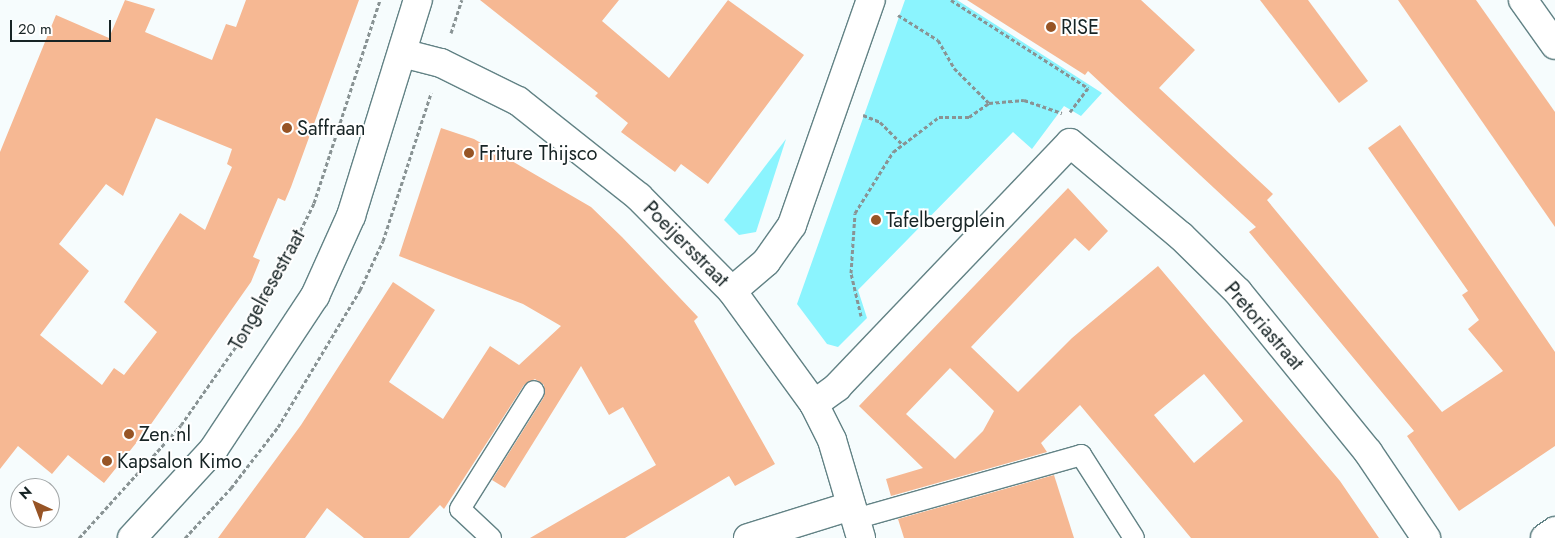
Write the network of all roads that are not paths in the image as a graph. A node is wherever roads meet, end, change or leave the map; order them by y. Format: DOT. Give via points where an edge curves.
graph roads {
  1 [pos="418,0"];
  2 [pos="1523,0"];
  3 [pos="870,2"];
  4 [pos="1555,45"];
  5 [pos="402,53"];
  6 [pos="732,291"];
  7 [pos="534,391"];
  8 [pos="814,404"];
  9 [pos="855,521"];
  10 [pos="1555,531"];
  11 [pos="132,538"];
  12 [pos="490,538"];
  13 [pos="748,538"];
  14 [pos="1134,538"];
  15 [pos="1426,538"];
  16 [pos="1545,538"];
  1 -- 5 [label="street, Tongelresestraat"];
  2 -- 4 [label="street"];
  3 -- 6 [label="street" via="792,225 766,262"];
  5 -- 6 [label="street, Poeijersstraat" via="441,63 518,101 639,197"];
  5 -- 11 [label="street, Tongelresestraat" via="351,216 315,296 213,450"];
  6 -- 8 [label="street, Poeijersstraat"];
  7 -- 12 [label="lane" via="460,508"];
  8 -- 9 [label="street, Poeijersstraat" via="832,440"];
  8 -- 15 [label="street, Pretoriastraat" via="837,387 1070,143 1181,236 1238,292 1368,452"];
  9 -- 13 [label="street"];
  9 -- 14 [label="lane" via="1081,454"];
  10 -- 16 [label="street"];
}
